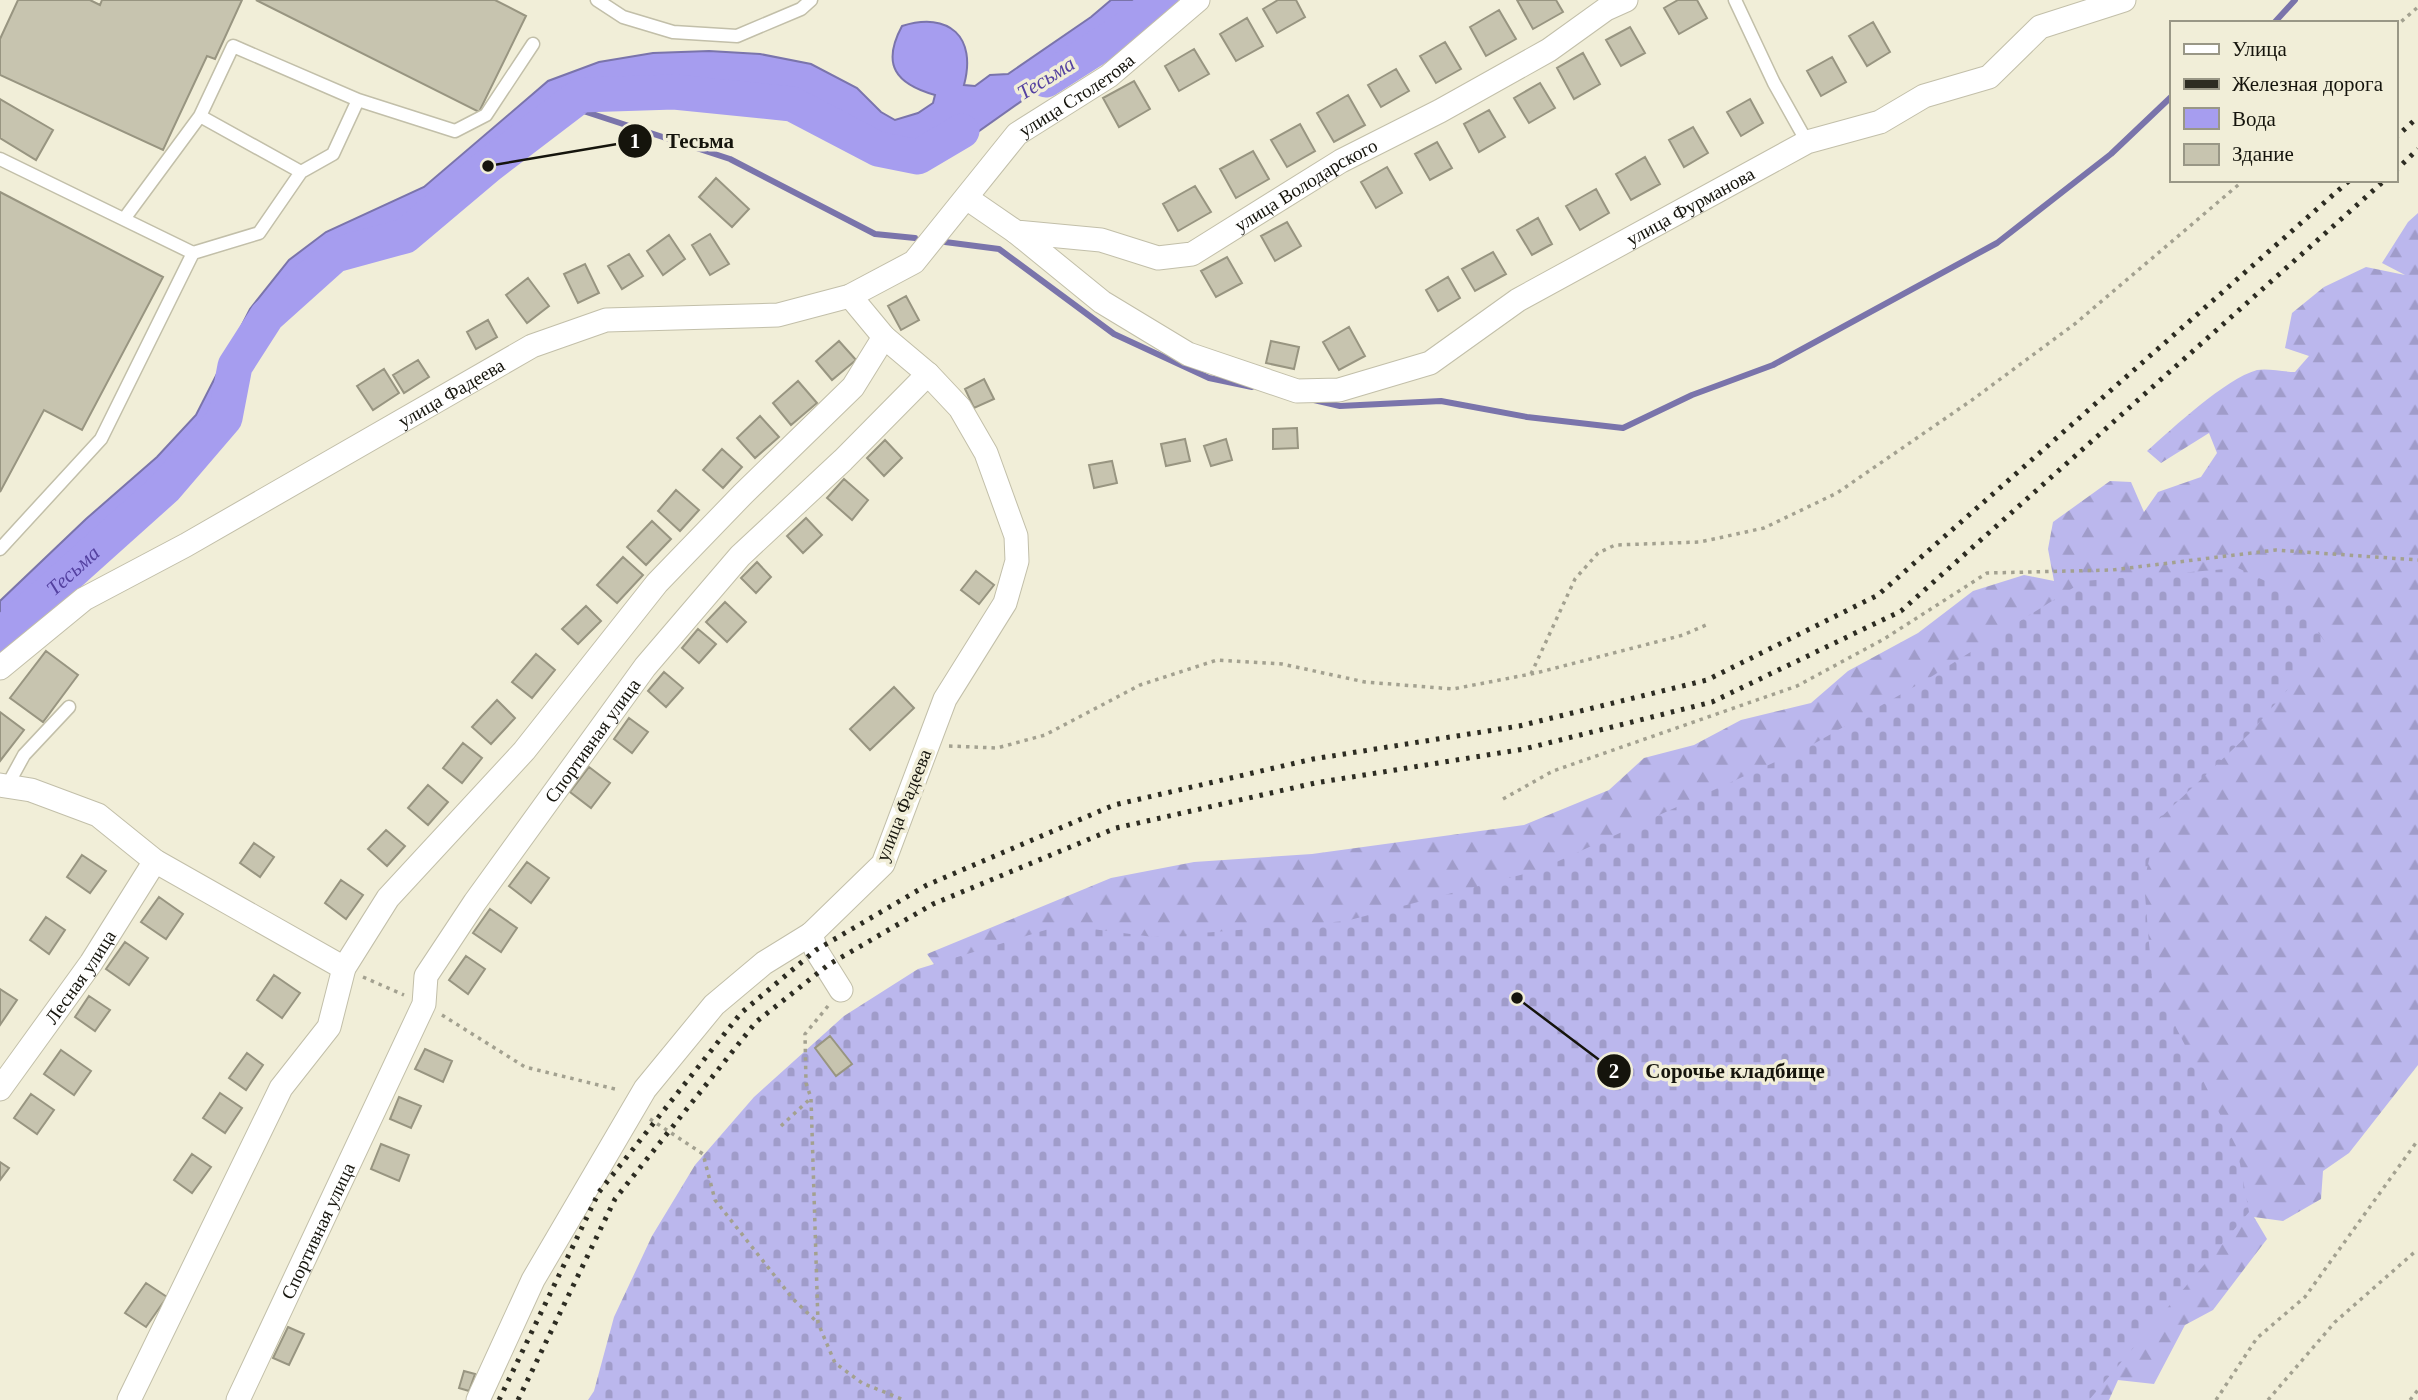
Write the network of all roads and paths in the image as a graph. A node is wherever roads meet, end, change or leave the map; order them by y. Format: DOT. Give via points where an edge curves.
graph roads {
  1 [pos="597,0"];
  2 [pos="811,0"];
  3 [pos="1198,0"];
  4 [pos="1626,0"];
  5 [pos="1735,0"];
  6 [pos="2124,0"];
  7 [pos="2418,7"];
  8 [pos="2397,25"];
  9 [pos="533,44"];
  10 [pos="358,100"];
  11 [pos="200,116"];
  12 [pos="1807,142"];
  13 [pos="0,159"];
  14 [pos="301,172"];
  15 [pos="2242,182"];
  16 [pos="968,199"];
  17 [pos="124,219"];
  18 [pos="1016,232"];
  19 [pos="194,253"];
  20 [pos="850,296"];
  21 [pos="884,337"];
  22 [pos="928,373"];
  23 [pos="0,549"];
  24 [pos="2418,561"];
  25 [pos="1706,625"];
  26 [pos="0,668"];
  27 [pos="1531,674"];
  28 [pos="69,707"];
  29 [pos="926,746"];
  30 [pos="4,785"];
  31 [pos="1503,799"];
  32 [pos="155,861"];
  33 [pos="811,934"];
  34 [pos="344,968"];
  35 [pos="841,990"];
  36 [pos="525,1067"];
  37 [pos="0,1090"];
  38 [pos="811,1098"];
  39 [pos="636,1104"];
  40 [pos="781,1126"];
  41 [pos="2418,1140"];
  42 [pos="2417,1250"];
  43 [pos="817,1323"];
  44 [pos="2418,1390"];
  45 [pos="129,1400"];
  46 [pos="238,1400"];
  47 [pos="478,1400"];
  48 [pos="904,1400"];
  49 [pos="2216,1400"];
  50 [pos="2267,1400"];
  51 [pos="2410,1400"];
  1 -- 2 [label="lane" via="623,17 673,32 737,36 801,9"];
  3 -- 16 [label="street, улица Столетова" via="1109,76 1017,134"];
  4 -- 18 [label="street, улица Володарского" via="1549,50 1340,161 1192,254 1158,258 1101,240"];
  5 -- 12 [label="lane"];
  6 -- 12 [label="street, улица Фурманова" via="2040,27 1989,77 1924,96 1880,122"];
  7 -- 8 [label="path"];
  9 -- 10 [label="lane" via="486,115 455,131"];
  10 -- 11 [label="lane" via="233,46"];
  10 -- 14 [label="lane" via="333,154"];
  11 -- 14 [label="lane"];
  11 -- 17 [label="lane"];
  12 -- 18 [label="street, улица Фурманова" via="1518,300 1430,363 1339,390 1297,391 1188,354 1102,302"];
  13 -- 17 [label="lane"];
  14 -- 19 [label="lane" via="259,233"];
  15 -- 27 [label="path" via="2076,323 1837,493 1764,528 1700,542 1615,545 1598,552 1575,579"];
  16 -- 18 [label="street, улица Володарского"];
  16 -- 20 [label="street, улица Столетова" via="914,262"];
  17 -- 19 [label="lane"];
  19 -- 23 [label="lane" via="101,439"];
  20 -- 21 [label="street"];
  20 -- 26 [label="street, улица Фадеева" via="778,315 606,320 532,346 84,599"];
  21 -- 22 [label="street"];
  21 -- 34 [label="street" via="852,387 657,583 524,751 388,898"];
  22 -- 29 [label="street, улица Фадеева" via="960,408 986,453 1016,536 1017,561 1005,604 945,699"];
  22 -- 46 [label="street, Спортивная улица" via="740,556 645,667 475,902 426,976 424,1004"];
  24 -- 31 [label="path" via="2276,550 2112,570 1987,573 1884,639 1797,687 1553,771"];
  25 -- 27 [label="path"];
  27 -- 29 [label="path" via="1453,689 1364,682 1282,664 1217,660 1139,685 1045,736 997,748"];
  28 -- 30 [label="lane" via="24,755"];
  29 -- 33 [label="street, улица Фадеева" via="883,864"];
  30 -- 32 [label="street" via="32,790 98,815"];
  32 -- 34 [label="street"];
  32 -- 37 [label="street, Лесная улица" via="91,962"];
  33 -- 35 [label="street"];
  33 -- 39 [label="street, улица Фадеева" via="764,962 714,1004"];
  34 -- 45 [label="street" via="329,1027 281,1088"];
  35 -- 38 [label="path" via="805,1034 806,1083"];
  36 -- 39 [label="path" via="625,1092"];
  38 -- 40 [label="path"];
  38 -- 43 [label="path"];
  39 -- 43 [label="path" via="654,1124 703,1154 715,1200"];
  39 -- 47 [label="street, улица Фадеева" via="533,1280"];
  41 -- 49 [label="path" via="2305,1297 2257,1338"];
  42 -- 50 [label="path" via="2335,1322"];
  43 -- 48 [label="path" via="835,1363 862,1383"];
  44 -- 51 [label="path"];
}
